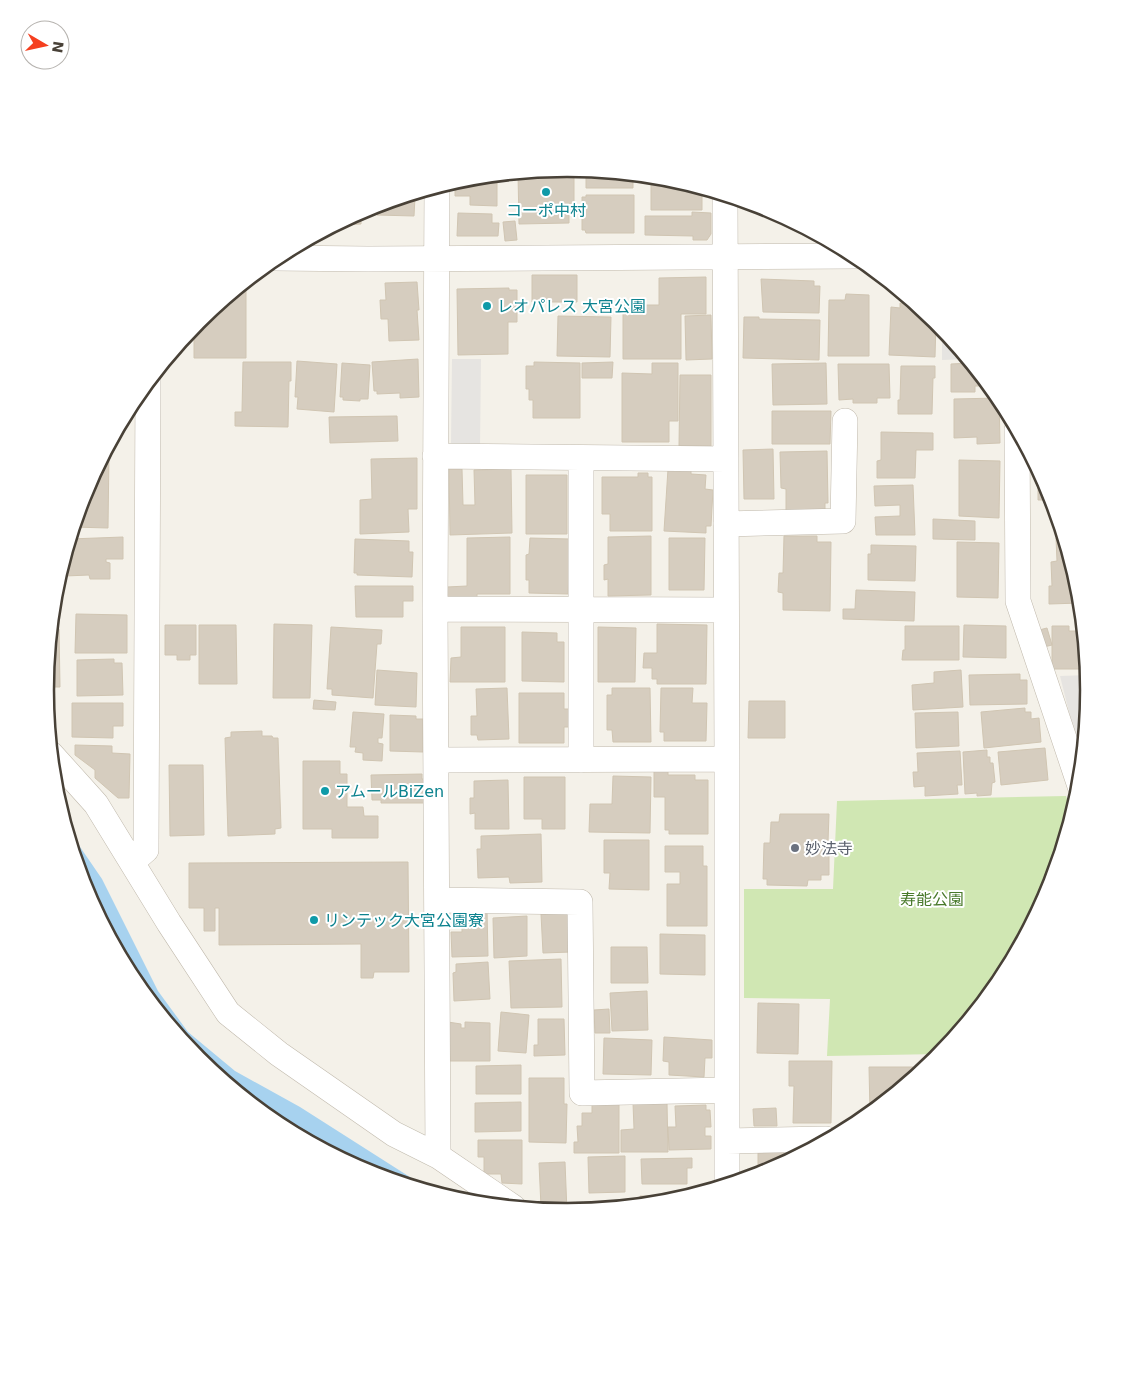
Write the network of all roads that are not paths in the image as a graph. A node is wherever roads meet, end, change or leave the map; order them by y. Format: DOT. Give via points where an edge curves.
graph roads {
  1 [pos="437,193"];
  2 [pos="725,202"];
  3 [pos="725,256"];
  4 [pos="840,256"];
  5 [pos="290,258"];
  6 [pos="438,258"];
  7 [pos="148,394"];
  8 [pos="845,421"];
  9 [pos="1017,444"];
  10 [pos="435,456"];
  11 [pos="581,458"];
  12 [pos="726,459"];
  13 [pos="726,524"];
  14 [pos="435,609"];
  15 [pos="581,609"];
  16 [pos="726,610"];
  17 [pos="728,759"];
  18 [pos="436,760"];
  19 [pos="581,760"];
  20 [pos="59,763"];
  21 [pos="1074,768"];
  22 [pos="132,862"];
  23 [pos="436,900"];
  24 [pos="727,1090"];
  25 [pos="814,1139"];
  26 [pos="727,1141"];
  27 [pos="438,1156"];
  28 [pos="727,1178"];
  29 [pos="500,1199"];
  1 -- 6 [label="street"];
  2 -- 3 [label="street"];
  3 -- 4 [label="street"];
  3 -- 6 [label="street"];
  3 -- 12 [label="street"];
  5 -- 6 [label="street"];
  6 -- 10 [label="street"];
  7 -- 22 [label="street" via="146,850"];
  8 -- 13 [label="street" via="843,521"];
  9 -- 21 [label="street" via="1018,601"];
  10 -- 11 [label="street"];
  10 -- 14 [label="street"];
  11 -- 12 [label="street"];
  11 -- 15 [label="street"];
  12 -- 13 [label="street"];
  13 -- 16 [label="street"];
  14 -- 15 [label="street"];
  14 -- 18 [label="street"];
  15 -- 16 [label="street"];
  15 -- 19 [label="street"];
  16 -- 17 [label="street"];
  17 -- 19 [label="street"];
  17 -- 24 [label="street"];
  18 -- 19 [label="street"];
  18 -- 23 [label="street"];
  20 -- 22 [label="street" via="96,804"];
  22 -- 27 [label="street" via="228,1013 279,1054 394,1134"];
  23 -- 24 [label="street" via="580,902 582,1093"];
  23 -- 27 [label="street"];
  24 -- 26 [label="street"];
  25 -- 26 [label="street"];
  26 -- 28 [label="street"];
  27 -- 29 [label="street"];
}
